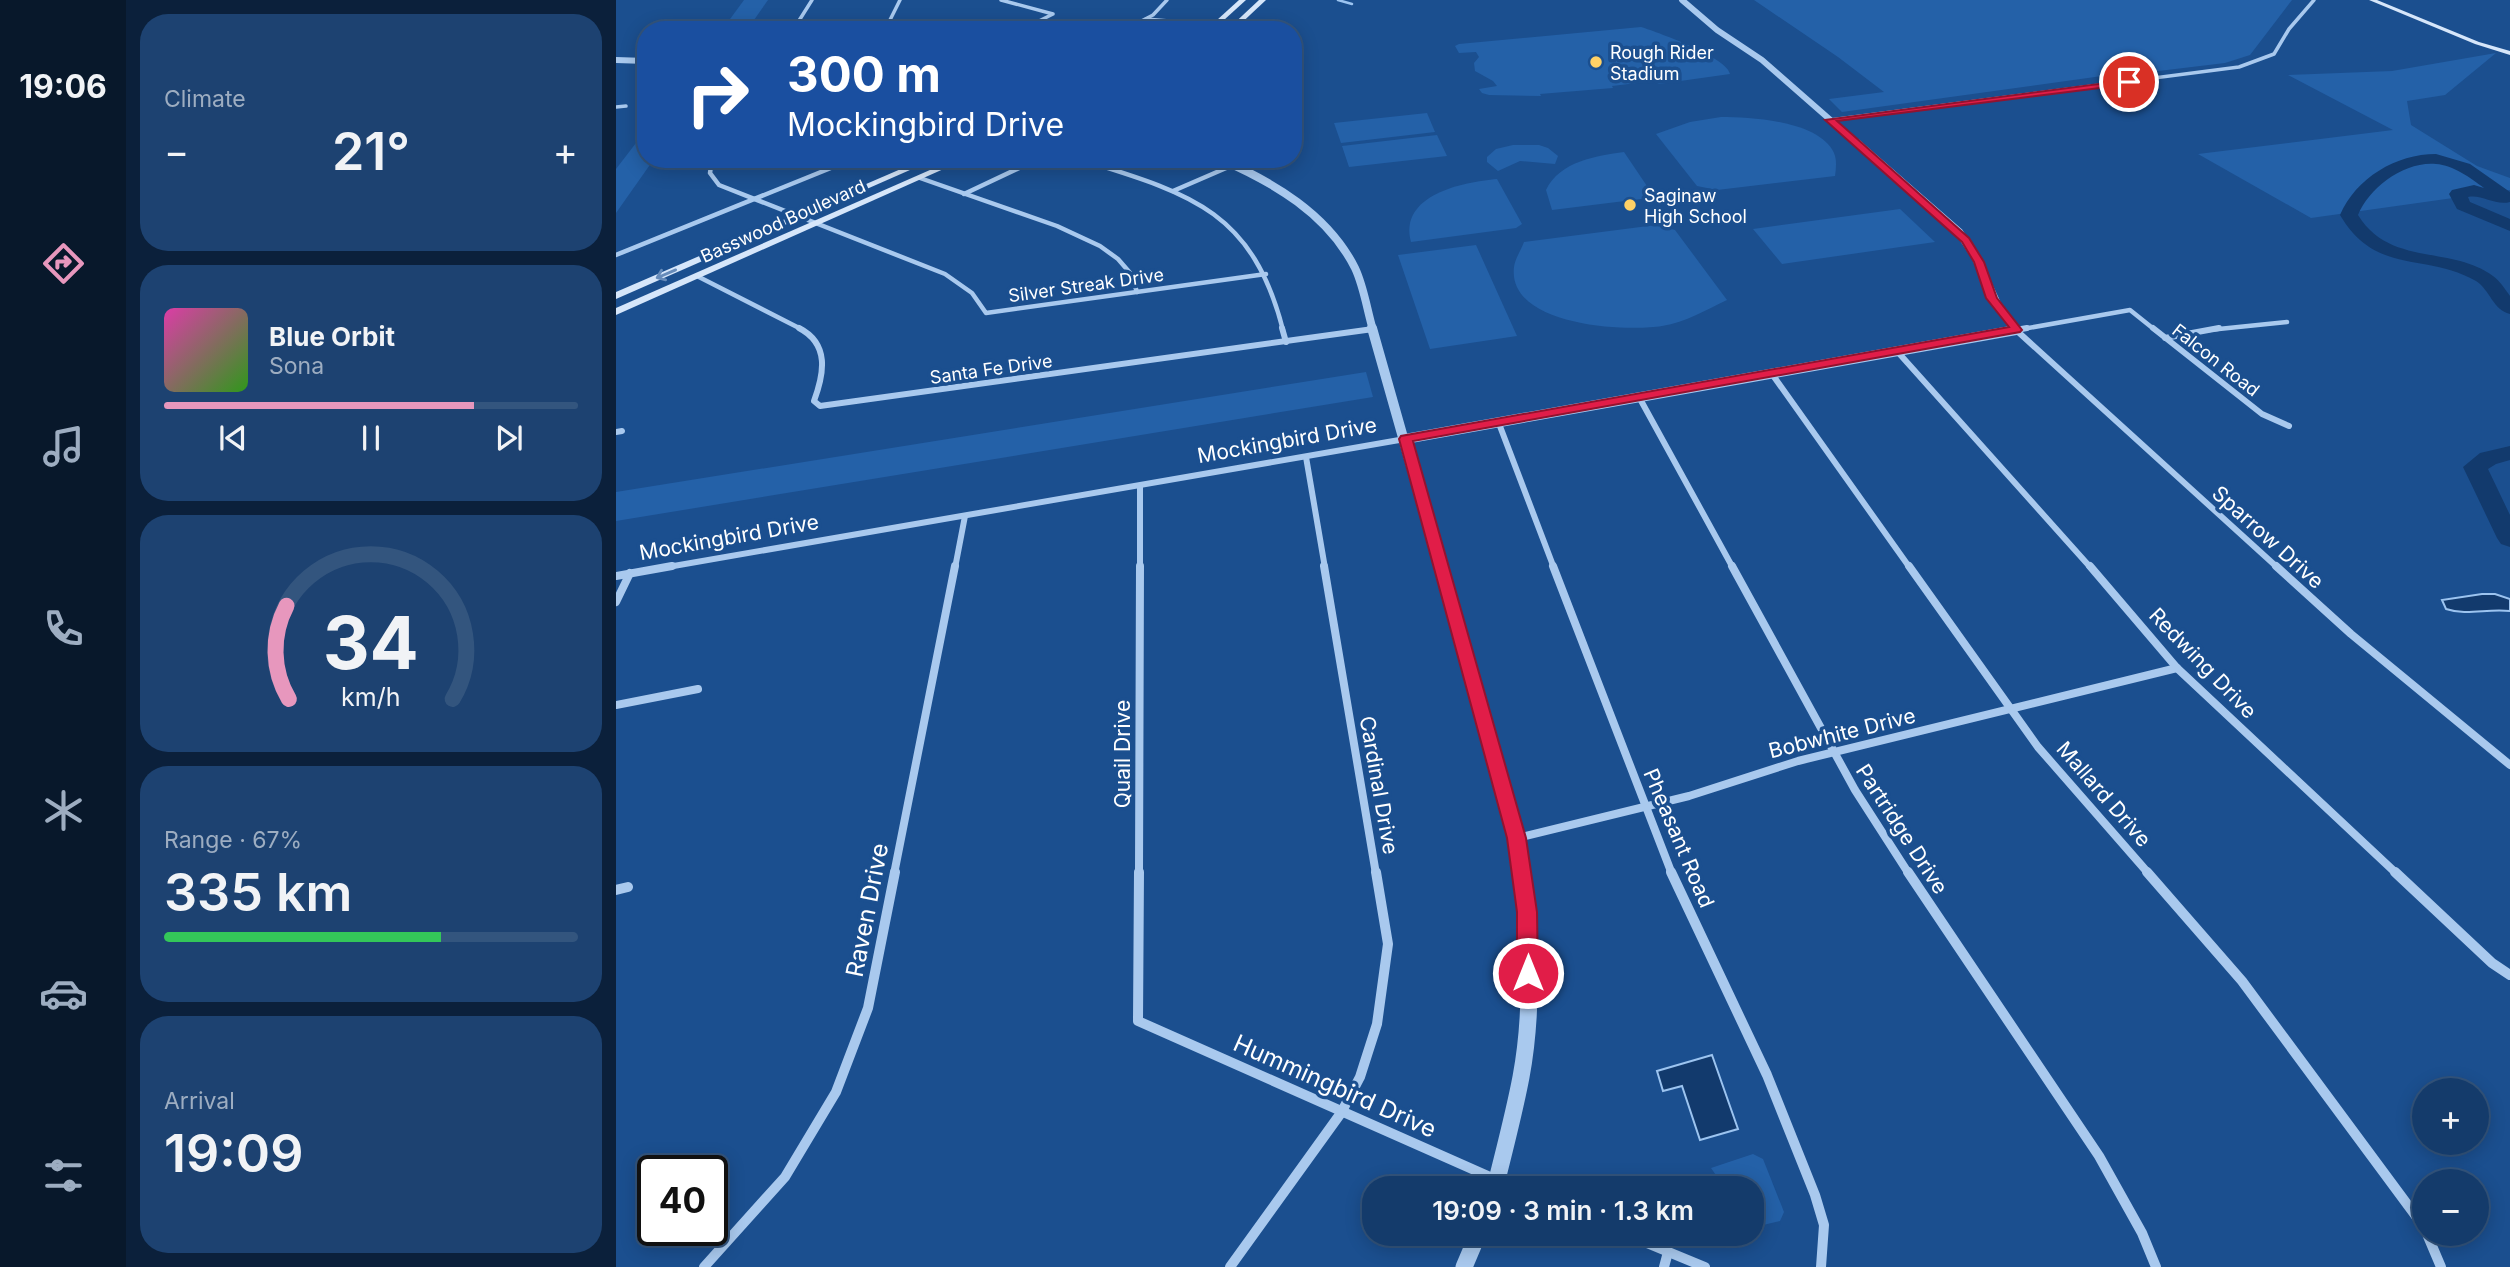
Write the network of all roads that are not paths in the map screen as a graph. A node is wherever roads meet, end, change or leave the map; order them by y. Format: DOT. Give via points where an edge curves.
graph roads {
  1 [pos="812,0"];
  2 [pos="900,0"];
  3 [pos="1001,0"];
  4 [pos="1167,0"];
  5 [pos="1243,0"];
  6 [pos="1262,0"];
  7 [pos="1682,0"];
  8 [pos="2314,0"];
  9 [pos="2372,0"];
  10 [pos="1146,19"];
  11 [pos="799,21"];
  12 [pos="890,21"];
  13 [pos="1039,21"];
  14 [pos="1142,21"];
  15 [pos="1169,21"];
  16 [pos="1219,21"];
  17 [pos="1240,21"];
  18 [pos="2510,53"];
  19 [pos="616,60"];
  20 [pos="637,61"];
  21 [pos="626,106"];
  22 [pos="616,107"];
  23 [pos="1830,120"];
  24 [pos="709,168"];
  25 [pos="831,168"];
  26 [pos="910,168"];
  27 [pos="942,168"];
  28 [pos="1019,168"];
  29 [pos="1105,168"];
  30 [pos="1227,168"];
  31 [pos="1239,168"];
  32 [pos="920,178"];
  33 [pos="1173,191"];
  34 [pos="963,194"];
  35 [pos="755,200"];
  36 [pos="798,217"];
  37 [pos="817,224"];
  38 [pos="616,255"];
  39 [pos="1266,274"];
  40 [pos="697,276"];
  41 [pos="1137,292"];
  42 [pos="616,296"];
  43 [pos="2130,310"];
  44 [pos="616,312"];
  45 [pos="2287,322"];
  46 [pos="1373,329"];
  47 [pos="2016,330"];
  48 [pos="2165,338"];
  49 [pos="1286,342"];
  50 [pos="1896,350"];
  51 [pos="1772,374"];
  52 [pos="1639,397"];
  53 [pos="1498,421"];
  54 [pos="2289,426"];
  55 [pos="1405,439"];
  56 [pos="1306,457"];
  57 [pos="1140,486"];
  58 [pos="965,516"];
  59 [pos="630,573"];
  60 [pos="616,576"];
  61 [pos="616,601"];
  62 [pos="2178,668"];
  63 [pos="698,689"];
  64 [pos="616,705"];
  65 [pos="2011,709"];
  66 [pos="1833,752"];
  67 [pos="2508,763"];
  68 [pos="1645,807"];
  69 [pos="1517,838"];
  70 [pos="628,887"];
  71 [pos="616,890"];
  72 [pos="2510,975"];
  73 [pos="1138,1021"];
  74 [pos="1341,1113"];
  75 [pos="1479,1176"];
  76 [pos="1498,1176"];
  77 [pos="2412,1211"];
  78 [pos="1473,1246"];
  79 [pos="1654,1246"];
  80 [pos="2432,1246"];
  81 [pos="1668,1252"];
  82 [pos="704,1267"];
  83 [pos="1230,1267"];
  84 [pos="1464,1267"];
  85 [pos="1664,1267"];
  86 [pos="1705,1267"];
  87 [pos="1821,1267"];
  88 [pos="2156,1267"];
  89 [pos="2441,1267"];
  1 -- 11 [label="street"];
  2 -- 12 [label="street"];
  3 -- 13 [label="street" via="1053,14"];
  4 -- 10 [label="street"];
  5 -- 16 [label="main road"];
  6 -- 17 [label="main road"];
  7 -- 23 [label="street" via="1762,60"];
  8 -- 23 [label="street" via="2274,54 2239,67"];
  9 -- 18 [label="main road"];
  10 -- 14 [label="street"];
  10 -- 15 [label="street"];
  19 -- 20 [label="street"];
  21 -- 22 [label="street"];
  23 -- 47 [label="street" via="1966,240 1992,298"];
  24 -- 35 [label="street, Silver Streak Drive" via="714,182"];
  25 -- 35 [label="street"];
  26 -- 36 [label="main road, Basswood Boulevard"];
  27 -- 32 [label="main road, Basswood Boulevard"];
  28 -- 34 [label="street"];
  29 -- 33 [label="street"];
  30 -- 33 [label="street"];
  31 -- 46 [label="street" via="1290,196 1333,235 1356,271"];
  32 -- 34 [label="street"];
  32 -- 37 [label="main road, Basswood Boulevard"];
  33 -- 39 [label="street" via="1225,222 1250,248"];
  34 -- 41 [label="street" via="1093,242 1121,263"];
  35 -- 36 [label="street, Silver Streak Drive"];
  35 -- 38 [label="street"];
  36 -- 37 [label="street, Silver Streak Drive"];
  36 -- 42 [label="main road, Basswood Boulevard, one-way"];
  37 -- 40 [label="main road, Basswood Boulevard"];
  37 -- 41 [label="street, Silver Streak Drive" via="945,274 972,293 986,313"];
  39 -- 41 [label="street, Silver Streak Drive"];
  39 -- 49 [label="street"];
  40 -- 44 [label="main road, Basswood Boulevard"];
  40 -- 49 [label="street, Santa Fe Drive" via="808,333 820,346 826,372 814,401 820,406"];
  43 -- 47 [label="street, Mockingbird Drive"];
  43 -- 48 [label="street, Falcon Road"];
  45 -- 48 [label="street"];
  46 -- 49 [label="street, Santa Fe Drive"];
  46 -- 55 [label="street"];
  47 -- 50 [label="street, Mockingbird Drive"];
  47 -- 67 [label="street, Sparrow Drive" via="2351,634"];
  48 -- 54 [label="street, Falcon Road" via="2262,414"];
  50 -- 51 [label="street, Mockingbird Drive"];
  50 -- 62 [label="street, Redwing Drive"];
  51 -- 52 [label="street, Mockingbird Drive"];
  51 -- 65 [label="street, Mallard Drive"];
  52 -- 53 [label="street, Mockingbird Drive"];
  52 -- 66 [label="street, Partridge Drive"];
  53 -- 55 [label="street, Mockingbird Drive"];
  53 -- 68 [label="street, Pheasant Road"];
  55 -- 56 [label="street, Mockingbird Drive"];
  55 -- 69 [label="street"];
  56 -- 57 [label="street, Mockingbird Drive"];
  56 -- 74 [label="street, Cardinal Drive" via="1388,944 1377,1024 1360,1077"];
  57 -- 58 [label="street, Mockingbird Drive"];
  57 -- 73 [label="street, Quail Drive"];
  58 -- 59 [label="street, Mockingbird Drive"];
  58 -- 82 [label="street, Raven Drive" via="868,1008 835,1092 785,1177"];
  59 -- 60 [label="street, Mockingbird Drive"];
  59 -- 61 [label="street"];
  62 -- 65 [label="street, Bobwhite Drive"];
  62 -- 72 [label="street, Redwing Drive"];
  63 -- 64 [label="street"];
  65 -- 66 [label="street, Bobwhite Drive"];
  65 -- 77 [label="street, Mallard Drive" via="2069,785 2242,981"];
  66 -- 68 [label="street, Bobwhite Drive"];
  66 -- 88 [label="street, Partridge Drive" via="1910,876 2099,1156 2143,1233"];
  68 -- 69 [label="street, Bobwhite Drive"];
  68 -- 87 [label="street, Pheasant Road" via="1665,860 1767,1075 1815,1195 1824,1225"];
  69 -- 76 [label="street" via="1527,912 1527,1026 1521,1076"];
  70 -- 71 [label="street"];
  73 -- 74 [label="street, Hummingbird Drive"];
  74 -- 75 [label="street, Hummingbird Drive"];
  74 -- 83 [label="street, Cardinal Drive"];
  78 -- 84 [label="street"];
  79 -- 81 [label="street"];
  80 -- 89 [label="street"];
  81 -- 85 [label="street"];
  81 -- 86 [label="street"];
}
